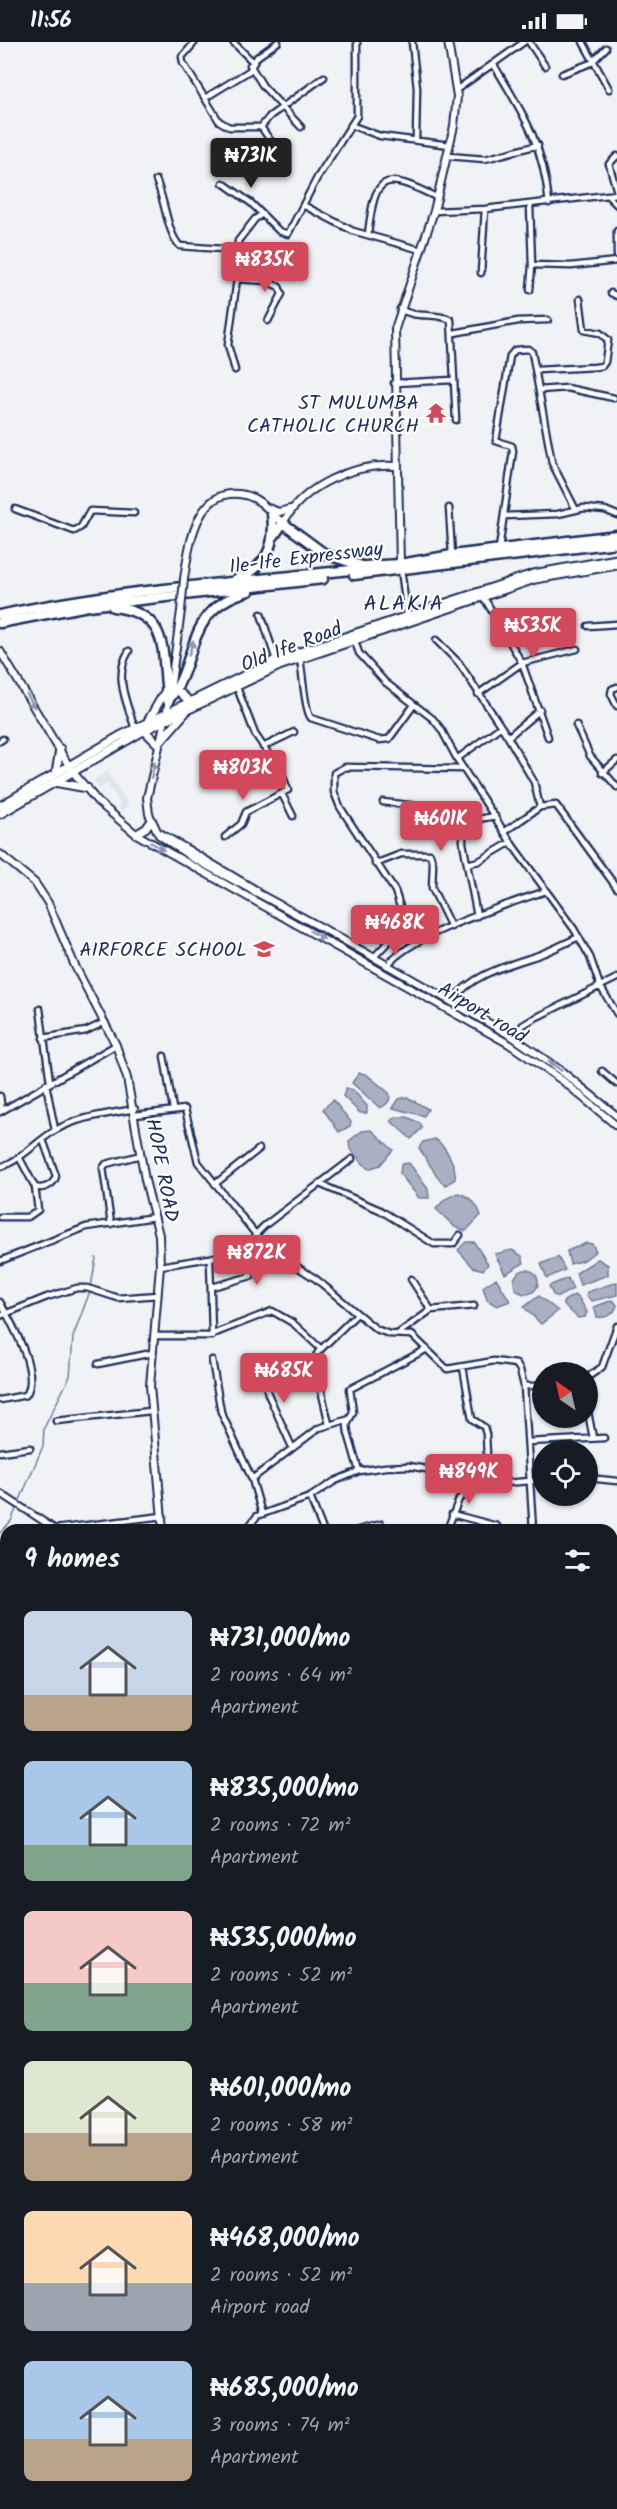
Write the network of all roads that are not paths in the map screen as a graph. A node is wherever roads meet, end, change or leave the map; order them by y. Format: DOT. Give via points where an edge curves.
graph roads {
  1 [pos="195,42"];
  2 [pos="233,42"];
  3 [pos="278,42"];
  4 [pos="357,42"];
  5 [pos="412,42"];
  6 [pos="448,42"];
  7 [pos="524,42"];
  8 [pos="529,42"];
  9 [pos="583,42"];
  10 [pos="606,48"];
  11 [pos="592,60"];
  12 [pos="252,64"];
  13 [pos="494,65"];
  14 [pos="546,66"];
  15 [pos="562,74"];
  16 [pos="324,77"];
  17 [pos="609,88"];
  18 [pos="456,90"];
  19 [pos="205,98"];
  20 [pos="281,108"];
  21 [pos="353,126"];
  22 [pos="261,127"];
  23 [pos="301,127"];
  24 [pos="416,139"];
  25 [pos="450,145"];
  26 [pos="538,145"];
  27 [pos="448,156"];
  28 [pos="617,156"];
  29 [pos="282,157"];
  30 [pos="156,180"];
  31 [pos="223,183"];
  32 [pos="617,193"];
  33 [pos="608,196"];
  34 [pos="438,198"];
  35 [pos="549,203"];
  36 [pos="303,205"];
  37 [pos="530,205"];
  38 [pos="617,205"];
  39 [pos="485,209"];
  40 [pos="434,211"];
  41 [pos="261,215"];
  42 [pos="617,231"];
  43 [pos="368,235"];
  44 [pos="237,250"];
  45 [pos="421,250"];
  46 [pos="617,255"];
  47 [pos="610,260"];
  48 [pos="617,261"];
  49 [pos="532,265"];
  50 [pos="481,273"];
  51 [pos="237,279"];
  52 [pos="530,290"];
  53 [pos="611,293"];
  54 [pos="617,296"];
  55 [pos="580,299"];
  56 [pos="400,309"];
  57 [pos="548,320"];
  58 [pos="268,321"];
  59 [pos="454,333"];
  60 [pos="235,370"];
  61 [pos="537,370"];
  62 [pos="453,380"];
  63 [pos="394,383"];
  64 [pos="539,390"];
  65 [pos="614,398"];
  66 [pos="456,420"];
  67 [pos="396,453"];
  68 [pos="382,465"];
  69 [pos="396,466"];
  70 [pos="449,508"];
  71 [pos="575,508"];
  72 [pos="15,509"];
  73 [pos="291,509"];
  74 [pos="269,510"];
  75 [pos="134,513"];
  76 [pos="617,514"];
  77 [pos="504,516"];
  78 [pos="283,523"];
  79 [pos="617,535"];
  80 [pos="274,536"];
  81 [pos="617,543"];
  82 [pos="499,550"];
  83 [pos="452,555"];
  84 [pos="617,559"];
  85 [pos="617,565"];
  86 [pos="365,566"];
  87 [pos="400,567"];
  88 [pos="281,584"];
  89 [pos="213,585"];
  90 [pos="483,596"];
  91 [pos="88,606"];
  92 [pos="424,613"];
  93 [pos="0,615"];
  94 [pos="261,615"];
  95 [pos="407,615"];
  96 [pos="0,623"];
  97 [pos="617,624"];
  98 [pos="588,626"];
  99 [pos="354,639"];
  100 [pos="436,640"];
  101 [pos="577,649"];
  102 [pos="0,651"];
  103 [pos="129,651"];
  104 [pos="300,658"];
  105 [pos="276,660"];
  106 [pos="522,663"];
  107 [pos="236,685"];
  108 [pos="617,687"];
  109 [pos="166,690"];
  110 [pos="177,690"];
  111 [pos="478,694"];
  112 [pos="168,701"];
  113 [pos="190,704"];
  114 [pos="414,705"];
  115 [pos="617,706"];
  116 [pos="540,710"];
  117 [pos="166,716"];
  118 [pos="576,725"];
  119 [pos="142,727"];
  120 [pos="500,727"];
  121 [pos="294,732"];
  122 [pos="548,736"];
  123 [pos="508,737"];
  124 [pos="159,744"];
  125 [pos="263,747"];
  126 [pos="60,750"];
  127 [pos="457,759"];
  128 [pos="617,760"];
  129 [pos="71,768"];
  130 [pos="464,770"];
  131 [pos="56,773"];
  132 [pos="602,773"];
  133 [pos="54,783"];
  134 [pos="617,787"];
  135 [pos="87,788"];
  136 [pos="282,794"];
  137 [pos="383,802"];
  138 [pos="0,806"];
  139 [pos="540,807"];
  140 [pos="0,814"];
  141 [pos="293,816"];
  142 [pos="495,816"];
  143 [pos="471,820"];
  144 [pos="151,821"];
  145 [pos="157,831"];
  146 [pos="504,832"];
  147 [pos="136,834"];
  148 [pos="225,837"];
  149 [pos="511,842"];
  150 [pos="2,859"];
  151 [pos="375,864"];
  152 [pos="467,864"];
  153 [pos="617,874"];
  154 [pos="609,877"];
  155 [pos="617,888"];
  156 [pos="546,891"];
  157 [pos="254,896"];
  158 [pos="477,916"];
  159 [pos="451,927"];
  160 [pos="324,929"];
  161 [pos="579,937"];
  162 [pos="373,958"];
  163 [pos="387,966"];
  164 [pos="617,978"];
  165 [pos="600,986"];
  166 [pos="450,1002"];
  167 [pos="39,1009"];
  168 [pos="617,1014"];
  169 [pos="105,1022"];
  170 [pos="513,1037"];
  171 [pos="43,1038"];
  172 [pos="116,1045"];
  173 [pos="164,1056"];
  174 [pos="602,1071"];
  175 [pos="48,1083"];
  176 [pos="617,1084"];
  177 [pos="0,1095"];
  178 [pos="173,1109"];
  179 [pos="1,1111"];
  180 [pos="135,1112"];
  181 [pos="617,1116"];
  182 [pos="617,1126"];
  183 [pos="56,1130"];
  184 [pos="43,1140"];
  185 [pos="259,1149"];
  186 [pos="141,1155"];
  187 [pos="19,1157"];
  188 [pos="352,1159"];
  189 [pos="0,1167"];
  190 [pos="215,1184"];
  191 [pos="322,1185"];
  192 [pos="35,1187"];
  193 [pos="0,1217"];
  194 [pos="156,1217"];
  195 [pos="111,1224"];
  196 [pos="255,1235"];
  197 [pos="460,1235"];
  198 [pos="265,1246"];
  199 [pos="251,1248"];
  200 [pos="239,1251"];
  201 [pos="210,1258"];
  202 [pos="0,1261"];
  203 [pos="160,1266"];
  204 [pos="411,1279"];
  205 [pos="212,1287"];
  206 [pos="158,1295"];
  207 [pos="0,1302"];
  208 [pos="474,1306"];
  209 [pos="431,1310"];
  210 [pos="6,1313"];
  211 [pos="357,1314"];
  212 [pos="0,1316"];
  213 [pos="617,1326"];
  214 [pos="399,1333"];
  215 [pos="213,1334"];
  216 [pos="155,1336"];
  217 [pos="321,1348"];
  218 [pos="427,1349"];
  219 [pos="152,1353"];
  220 [pos="213,1360"];
  221 [pos="98,1364"];
  222 [pos="261,1365"];
  223 [pos="463,1367"];
  224 [pos="598,1370"];
  225 [pos="524,1386"];
  226 [pos="532,1386"];
  227 [pos="0,1400"];
  228 [pos="152,1411"];
  229 [pos="350,1419"];
  230 [pos="56,1421"];
  231 [pos="329,1424"];
  232 [pos="591,1428"];
  233 [pos="593,1438"];
  234 [pos="604,1438"];
  235 [pos="528,1442"];
  236 [pos="30,1448"];
  237 [pos="292,1448"];
  238 [pos="0,1452"];
  239 [pos="359,1472"];
  240 [pos="472,1476"];
  241 [pos="252,1479"];
  242 [pos="488,1479"];
  243 [pos="598,1479"];
  244 [pos="531,1481"];
  245 [pos="617,1481"];
  246 [pos="0,1493"];
  247 [pos="310,1497"];
  248 [pos="262,1514"];
  249 [pos="452,1514"];
  250 [pos="163,1516"];
  251 [pos="46,1524"];
  252 [pos="101,1524"];
  253 [pos="163,1524"];
  254 [pos="249,1524"];
  255 [pos="321,1524"];
  256 [pos="449,1524"];
  257 [pos="487,1524"];
  258 [pos="533,1524"];
  1 -- 19 [label="street" via="182,57"];
  2 -- 12 [label="street"];
  3 -- 12 [label="street"];
  4 -- 21 [label="street" via="357,116"];
  5 -- 24 [label="street" via="417,88"];
  6 -- 18 [label="main road"];
  7 -- 13 [label="street"];
  8 -- 14 [label="street"];
  9 -- 11 [label="street"];
  10 -- 11 [label="street"];
  11 -- 15 [label="street"];
  11 -- 17 [label="street"];
  12 -- 19 [label="street" via="249,71"];
  12 -- 20 [label="street"];
  13 -- 18 [label="street"];
  13 -- 26 [label="street" via="531,126"];
  16 -- 20 [label="street"];
  18 -- 25 [label="main road"];
  19 -- 22 [label="street" via="219,121 229,127"];
  20 -- 22 [label="street"];
  20 -- 23 [label="street"];
  21 -- 24 [label="street" via="380,136"];
  21 -- 36 [label="street" via="327,161"];
  22 -- 29 [label="street"];
  24 -- 25 [label="street"];
  25 -- 27 [label="main road"];
  26 -- 27 [label="street" via="485,159"];
  26 -- 35 [label="street"];
  27 -- 34 [label="main road"];
  28 -- 32 [label="street" via="609,164"];
  30 -- 44 [label="street" via="165,201 172,238 180,246"];
  31 -- 41 [label="street" via="251,202"];
  32 -- 33 [label="street"];
  33 -- 35 [label="street"];
  33 -- 38 [label="street"];
  34 -- 40 [label="main road"];
  34 -- 43 [label="street" via="412,185 391,180 382,183 375,190"];
  35 -- 37 [label="street"];
  36 -- 41 [label="street" via="288,234"];
  36 -- 43 [label="street"];
  37 -- 39 [label="street"];
  37 -- 49 [label="street"];
  39 -- 40 [label="street"];
  39 -- 50 [label="street"];
  40 -- 45 [label="main road"];
  41 -- 44 [label="street" via="238,241"];
  42 -- 46 [label="street"];
  43 -- 45 [label="street"];
  44 -- 51 [label="street"];
  45 -- 56 [label="main road"];
  46 -- 47 [label="street"];
  47 -- 48 [label="street"];
  47 -- 49 [label="street" via="571,266"];
  49 -- 52 [label="street"];
  51 -- 58 [label="street" via="267,281 279,287 282,294"];
  51 -- 60 [label="street" via="228,345"];
  53 -- 54 [label="street"];
  55 -- 61 [label="street" via="584,330 600,333 608,340 605,362 595,367"];
  56 -- 59 [label="street" via="417,316 444,317 451,321"];
  56 -- 63 [label="main road" via="393,342"];
  57 -- 59 [label="street" via="518,321"];
  59 -- 62 [label="street"];
  61 -- 64 [label="street"];
  61 -- 77 [label="street" via="528,349 515,350 510,356 496,441 513,451"];
  62 -- 63 [label="street"];
  62 -- 66 [label="street"];
  63 -- 67 [label="main road"];
  64 -- 65 [label="street" via="567,388"];
  64 -- 71 [label="street" via="552,464"];
  67 -- 68 [label="main road"];
  67 -- 69 [label="main road"];
  68 -- 69 [label="main road"];
  68 -- 73 [label="main road" via="343,473"];
  69 -- 87 [label="main road"];
  70 -- 83 [label="street"];
  71 -- 76 [label="street"];
  71 -- 77 [label="street" via="558,514"];
  72 -- 75 [label="street" via="74,531 90,512"];
  73 -- 74 [label="main road"];
  73 -- 78 [label="main road"];
  74 -- 78 [label="main road"];
  74 -- 80 [label="highway"];
  74 -- 112 [label="main road, bridge" via="245,495 220,497 193,527"];
  77 -- 82 [label="street"];
  78 -- 80 [label="highway"];
  78 -- 86 [label="highway" via="325,554"];
  79 -- 82 [label="highway, Ile-Ife Expressway"];
  80 -- 89 [label="highway" via="270,552 252,572"];
  81 -- 87 [label="highway, Ile-Ife Expressway"];
  82 -- 83 [label="highway, Ile-Ife Expressway"];
  83 -- 87 [label="highway, Ile-Ife Expressway"];
  84 -- 92 [label="main road, Old Ife Road" via="533,573"];
  85 -- 90 [label="main road, Old Ife Road" via="535,579"];
  86 -- 87 [label="highway, Ile-Ife Expressway"];
  86 -- 89 [label="highway, Ile-Ife Expressway"];
  87 -- 88 [label="highway, Ile-Ife Expressway"];
  87 -- 95 [label="street"];
  88 -- 91 [label="highway, Ile-Ife Expressway"];
  110 -- 88 [label="highway, one-way" via="193,641 207,618 241,593"];
  89 -- 93 [label="highway, Ile-Ife Expressway" via="59,603"];
  90 -- 92 [label="main road, Old Ife Road"];
  90 -- 106 [label="street"];
  91 -- 96 [label="highway, Ile-Ife Expressway"];
  91 -- 109 [label="highway" via="130,609 152,622 163,644"];
  92 -- 95 [label="main road, Old Ife Road"];
  92 -- 99 [label="main road, Old Ife Road"];
  94 -- 105 [label="street"];
  95 -- 105 [label="main road, Old Ife Road"];
  97 -- 98 [label="street"];
  99 -- 104 [label="main road, Old Ife Road"];
  99 -- 114 [label="street" via="371,668"];
  100 -- 111 [label="street" via="459,663"];
  101 -- 106 [label="street"];
  102 -- 126 [label="main road, one-way"];
  103 -- 119 [label="street" via="123,660 121,684"];
  104 -- 107 [label="main road, Old Ife Road"];
  104 -- 114 [label="street" via="310,718 379,740 389,739"];
  105 -- 113 [label="main road, Old Ife Road"];
  106 -- 111 [label="street"];
  106 -- 116 [label="street"];
  107 -- 113 [label="main road, Old Ife Road"];
  107 -- 125 [label="street"];
  108 -- 115 [label="street" via="611,694"];
  109 -- 112 [label="highway"];
  109 -- 119 [label="main road"];
  110 -- 112 [label="highway"];
  110 -- 113 [label="main road"];
  111 -- 120 [label="street"];
  112 -- 117 [label="main road"];
  113 -- 117 [label="main road, Old Ife Road"];
  113 -- 124 [label="main road"];
  114 -- 127 [label="street" via="441,729"];
  116 -- 122 [label="street"];
  116 -- 123 [label="street"];
  117 -- 119 [label="main road, Old Ife Road"];
  117 -- 124 [label="main road"];
  118 -- 132 [label="street"];
  119 -- 124 [label="main road"];
  119 -- 129 [label="main road, Old Ife Road"];
  120 -- 123 [label="street"];
  120 -- 127 [label="street"];
  121 -- 125 [label="street"];
  123 -- 139 [label="street" via="534,782"];
  144 -- 124 [label="main road, one-way" via="147,798"];
  125 -- 136 [label="street" via="287,786"];
  126 -- 129 [label="main road"];
  126 -- 131 [label="main road"];
  127 -- 130 [label="street"];
  128 -- 132 [label="street"];
  129 -- 131 [label="main road, Old Ife Road"];
  129 -- 133 [label="main road, Old Ife Road"];
  129 -- 135 [label="main road"];
  130 -- 142 [label="street"];
  130 -- 151 [label="street" via="345,767 334,773 334,792 340,807"];
  131 -- 138 [label="main road, Old Ife Road"];
  132 -- 134 [label="street"];
  133 -- 135 [label="main road"];
  133 -- 140 [label="main road, Old Ife Road"];
  135 -- 147 [label="main road"];
  136 -- 141 [label="street"];
  136 -- 148 [label="street" via="246,812 241,824"];
  137 -- 143 [label="street" via="443,809"];
  139 -- 146 [label="street"];
  139 -- 154 [label="street" via="556,805 562,810"];
  142 -- 143 [label="street"];
  142 -- 146 [label="street"];
  143 -- 152 [label="street" via="463,835"];
  144 -- 145 [label="main road, Airport road"];
  144 -- 147 [label="main road"];
  145 -- 157 [label="main road, Airport road" via="164,840"];
  145 -- 160 [label="street"];
  146 -- 149 [label="street"];
  147 -- 157 [label="main road, Airport road, one-way"];
  149 -- 152 [label="street"];
  149 -- 156 [label="street"];
  150 -- 169 [label="main road, HOPE ROAD" via="34,883 48,903"];
  151 -- 159 [label="street" via="401,854 430,854 432,888"];
  151 -- 162 [label="street" via="395,891 404,918 387,929 391,939"];
  152 -- 158 [label="street"];
  153 -- 154 [label="street"];
  154 -- 155 [label="street"];
  156 -- 158 [label="street"];
  156 -- 161 [label="street"];
  157 -- 160 [label="main road, Airport road"];
  157 -- 182 [label="main road, Airport road, one-way" via="509,1044"];
  158 -- 159 [label="street"];
  159 -- 163 [label="street" via="410,947"];
  160 -- 162 [label="main road, Airport road"];
  161 -- 165 [label="street" via="591,957"];
  161 -- 166 [label="street" via="509,963 469,983"];
  162 -- 163 [label="main road, Airport road"];
  163 -- 166 [label="main road, Airport road"];
  164 -- 165 [label="street"];
  165 -- 168 [label="street"];
  165 -- 170 [label="street" via="533,1019"];
  166 -- 170 [label="main road, Airport road"];
  167 -- 171 [label="street"];
  169 -- 171 [label="street" via="86,1032"];
  169 -- 172 [label="main road, HOPE ROAD"];
  181 -- 170 [label="main road, Airport road, one-way"];
  171 -- 175 [label="street"];
  172 -- 175 [label="street"];
  172 -- 180 [label="main road, HOPE ROAD"];
  173 -- 178 [label="street"];
  174 -- 176 [label="street"];
  175 -- 179 [label="street"];
  175 -- 183 [label="street"];
  177 -- 179 [label="street"];
  178 -- 180 [label="street"];
  178 -- 190 [label="street" via="186,1110 198,1162"];
  180 -- 183 [label="street" via="97,1115"];
  180 -- 186 [label="main road, HOPE ROAD"];
  183 -- 184 [label="street"];
  184 -- 187 [label="street"];
  184 -- 192 [label="street" via="56,1176 50,1185"];
  185 -- 190 [label="street"];
  186 -- 194 [label="main road, HOPE ROAD"];
  186 -- 195 [label="street" via="103,1168"];
  187 -- 189 [label="street"];
  187 -- 192 [label="street"];
  188 -- 191 [label="street"];
  190 -- 196 [label="street"];
  191 -- 196 [label="street"];
  191 -- 197 [label="street" via="380,1210 434,1244 453,1244"];
  192 -- 193 [label="street" via="36,1214"];
  194 -- 195 [label="street"];
  194 -- 203 [label="main road, HOPE ROAD"];
  195 -- 202 [label="street" via="86,1227"];
  196 -- 198 [label="street"];
  196 -- 199 [label="street"];
  198 -- 199 [label="street"];
  198 -- 211 [label="street" via="316,1279"];
  199 -- 200 [label="street"];
  200 -- 201 [label="street"];
  200 -- 205 [label="street" via="251,1276"];
  201 -- 203 [label="street"];
  201 -- 205 [label="street"];
  203 -- 206 [label="main road, HOPE ROAD"];
  204 -- 209 [label="street"];
  205 -- 215 [label="street"];
  206 -- 210 [label="street" via="118,1298 77,1288"];
  206 -- 216 [label="main road, HOPE ROAD"];
  207 -- 210 [label="street"];
  208 -- 209 [label="street"];
  209 -- 214 [label="street"];
  210 -- 212 [label="street"];
  210 -- 227 [label="street" via="23,1348 30,1385 26,1395"];
  211 -- 214 [label="street" via="382,1332"];
  211 -- 217 [label="street"];
  213 -- 224 [label="street"];
  214 -- 218 [label="street" via="412,1335"];
  215 -- 216 [label="street"];
  215 -- 217 [label="street" via="272,1311"];
  216 -- 219 [label="main road, HOPE ROAD"];
  217 -- 231 [label="street" via="314,1360"];
  218 -- 223 [label="street" via="447,1369"];
  218 -- 229 [label="street" via="350,1389"];
  219 -- 221 [label="street"];
  219 -- 228 [label="main road, HOPE ROAD"];
  220 -- 241 [label="street" via="221,1412"];
  222 -- 237 [label="street" via="268,1394"];
  223 -- 225 [label="street" via="510,1362 520,1370"];
  223 -- 242 [label="street" via="472,1419 484,1427 486,1434"];
  225 -- 226 [label="street"];
  225 -- 235 [label="street"];
  228 -- 230 [label="street"];
  228 -- 250 [label="main road, HOPE ROAD"];
  229 -- 231 [label="street"];
  229 -- 239 [label="street" via="349,1440"];
  231 -- 237 [label="street"];
  232 -- 233 [label="street"];
  233 -- 234 [label="street"];
  233 -- 235 [label="street"];
  235 -- 244 [label="street"];
  236 -- 238 [label="street"];
  237 -- 241 [label="street"];
  239 -- 240 [label="street" via="409,1466"];
  239 -- 247 [label="street"];
  240 -- 242 [label="street"];
  240 -- 249 [label="street"];
  241 -- 248 [label="street"];
  242 -- 244 [label="street" via="505,1483"];
  243 -- 245 [label="street"];
  244 -- 258 [label="street"];
  246 -- 251 [label="street"];
  247 -- 248 [label="street"];
  247 -- 255 [label="street"];
  248 -- 254 [label="street"];
  249 -- 256 [label="street"];
  249 -- 257 [label="street"];
  250 -- 252 [label="street"];
  250 -- 253 [label="main road, HOPE ROAD"];
}
